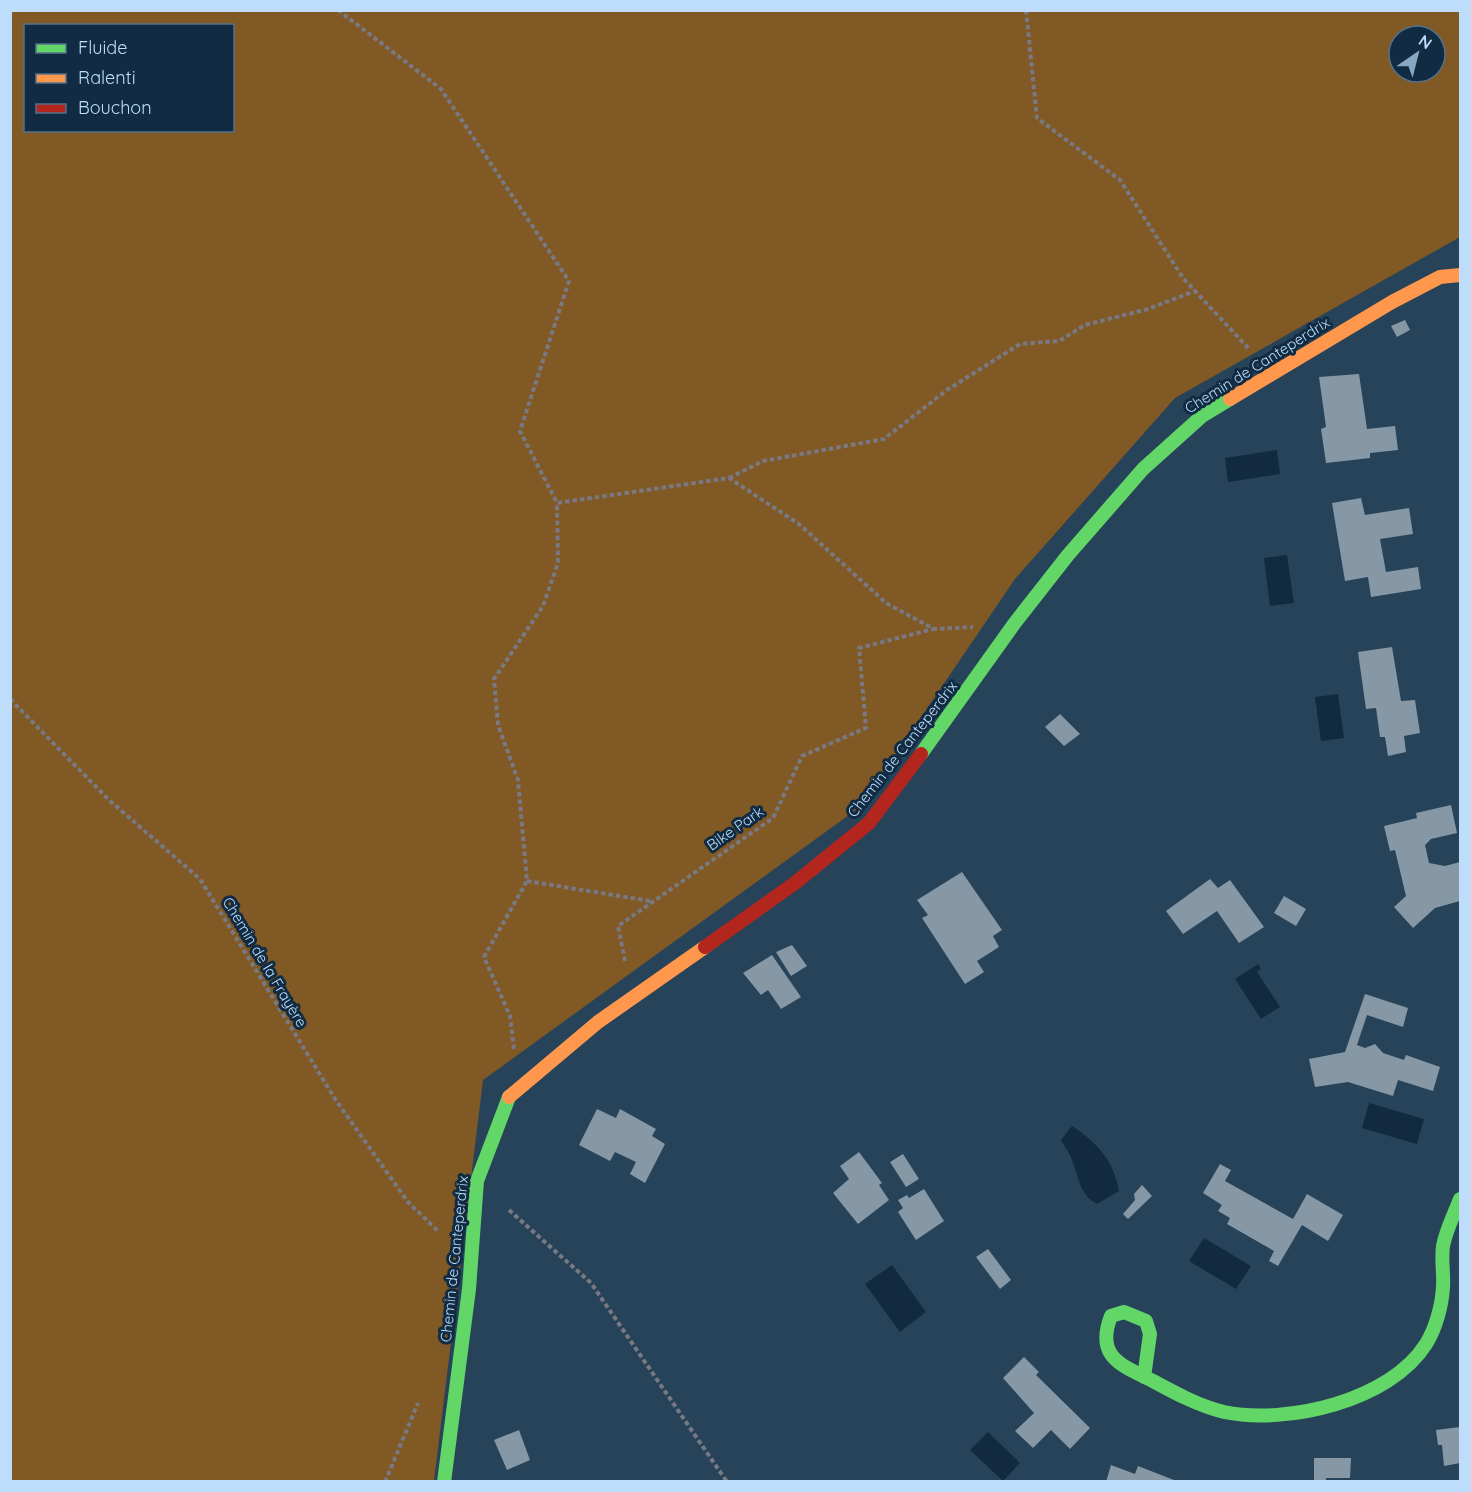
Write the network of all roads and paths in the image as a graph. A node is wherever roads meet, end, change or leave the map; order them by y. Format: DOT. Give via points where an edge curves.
graph roads {
  1 [pos="338,10"];
  2 [pos="1026,10"];
  3 [pos="1461,275"];
  4 [pos="1195,291"];
  5 [pos="1271,374"];
  6 [pos="729,478"];
  7 [pos="557,503"];
  8 [pos="1014,624"];
  9 [pos="934,628"];
  10 [pos="10,699"];
  11 [pos="527,881"];
  12 [pos="651,901"];
  13 [pos="632,998"];
  14 [pos="518,1089"];
  15 [pos="477,1181"];
  16 [pos="1461,1199"];
  17 [pos="470,1262"];
  18 [pos="1144,1377"];
  19 [pos="444,1482"];
  20 [pos="727,1482"];
  1 -- 7 [label="path" via="441,89 569,281 520,431"];
  2 -- 4 [label="path" via="1037,118 1120,180"];
  3 -- 5 [label="street, Chemin de Canteperdrix" via="1440,277 1392,302"];
  4 -- 5 [label="path"];
  4 -- 6 [label="path" via="1148,309 1085,325 1059,341 1020,344 947,390 884,439 763,461"];
  5 -- 8 [label="street, Chemin de Canteperdrix" via="1202,416 1143,469"];
  6 -- 7 [label="path"];
  6 -- 9 [label="path" via="799,524 886,603"];
  7 -- 11 [label="path" via="558,563 543,606 494,679 498,725 518,780"];
  8 -- 9 [label="path"];
  8 -- 13 [label="street, Chemin de Canteperdrix" via="869,823 795,883"];
  9 -- 12 [label="path, Bike Park" via="859,648 866,728 802,756 773,818"];
  10 -- 17 [label="path, Chemin de la Frayère" via="108,800 200,879 341,1108 408,1202"];
  11 -- 12 [label="path"];
  11 -- 14 [label="path" via="484,957 510,1016"];
  12 -- 13 [label="path, Bike Park" via="618,926"];
  13 -- 14 [label="street, Chemin de Canteperdrix"];
  14 -- 15 [label="street, Chemin de Canteperdrix" via="506,1100"];
  15 -- 17 [label="street, Chemin de Canteperdrix"];
  15 -- 20 [label="path" via="591,1283"];
  16 -- 18 [label="street" via="1443,1245 1443,1290 1425,1344 1403,1369 1368,1390 1335,1405 1267,1416 1227,1413 1198,1404"];
  17 -- 19 [label="street, Chemin de Canteperdrix"];
  18 -- 18 [label="street" via="1112,1357 1104,1345 1103,1332 1111,1316 1124,1312 1146,1321 1150,1334"];
}
